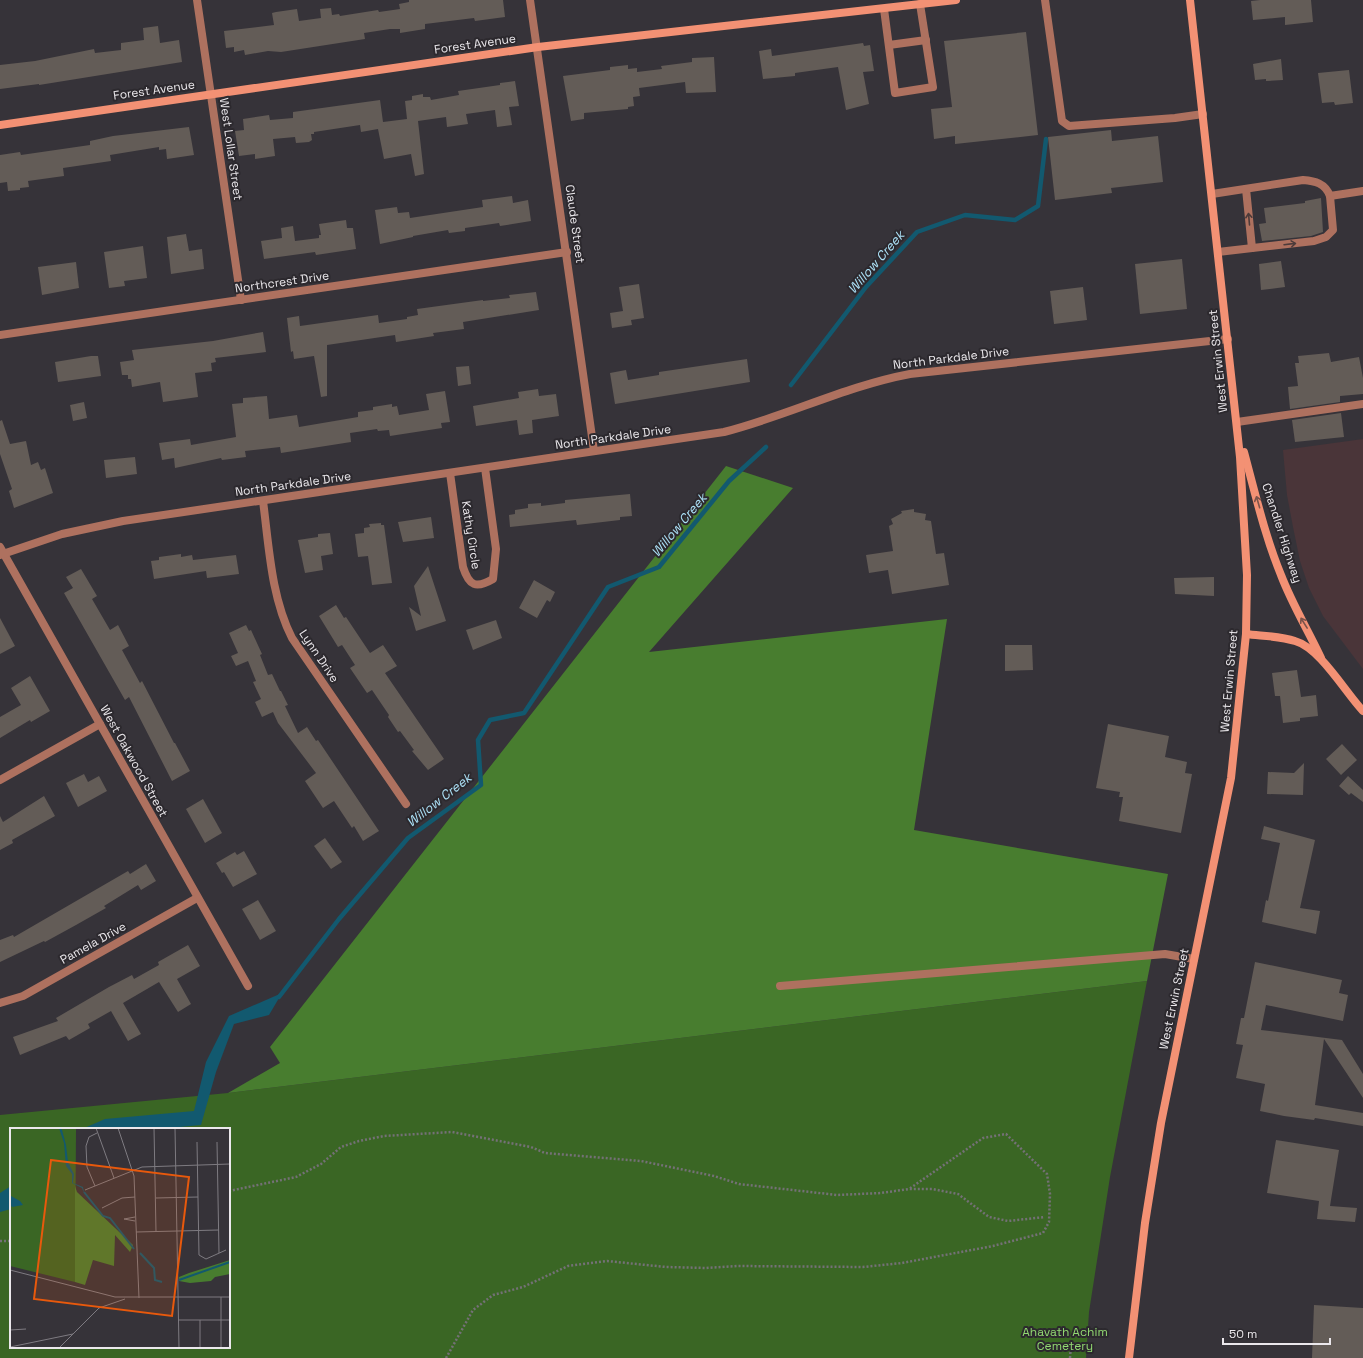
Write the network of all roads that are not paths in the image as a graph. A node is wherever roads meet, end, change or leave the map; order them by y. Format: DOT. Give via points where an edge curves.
graph roads {
  1 [pos="197,0"];
  2 [pos="530,0"];
  3 [pos="956,0"];
  4 [pos="1045,0"];
  5 [pos="1190,0"];
  6 [pos="920,4"];
  7 [pos="884,9"];
  8 [pos="926,40"];
  9 [pos="889,45"];
  10 [pos="538,47"];
  11 [pos="211,94"];
  12 [pos="1203,114"];
  13 [pos="0,125"];
  14 [pos="1246,188"];
  15 [pos="1363,191"];
  16 [pos="1212,194"];
  17 [pos="1330,196"];
  18 [pos="1252,248"];
  19 [pos="567,252"];
  20 [pos="1218,252"];
  21 [pos="241,300"];
  22 [pos="0,335"];
  23 [pos="1228,339"];
  24 [pos="1363,404"];
  25 [pos="1237,422"];
  26 [pos="1238,434"];
  27 [pos="594,451"];
  28 [pos="485,468"];
  29 [pos="450,473"];
  30 [pos="262,501"];
  31 [pos="1,552"];
  32 [pos="1246,634"];
  33 [pos="1321,658"];
  34 [pos="1363,711"];
  35 [pos="100,724"];
  36 [pos="0,780"];
  37 [pos="406,804"];
  38 [pos="197,898"];
  39 [pos="1194,959"];
  40 [pos="248,986"];
  41 [pos="780,986"];
  42 [pos="0,1003"];
  43 [pos="1129,1358"];
  1 -- 11 [label="street, West Lollar Street"];
  2 -- 10 [label="street, Claude Street"];
  3 -- 6 [label="main road, Forest Avenue"];
  4 -- 12 [label="street" via="1062,121 1069,126"];
  5 -- 12 [label="main road, West Erwin Street"];
  6 -- 7 [label="main road, Forest Avenue"];
  6 -- 8 [label="street"];
  7 -- 9 [label="street"];
  7 -- 10 [label="main road, Forest Avenue"];
  8 -- 9 [label="street"];
  8 -- 9 [label="street" via="933,87 895,93"];
  10 -- 11 [label="main road, Forest Avenue"];
  10 -- 19 [label="street, Claude Street"];
  11 -- 13 [label="main road, Forest Avenue"];
  11 -- 21 [label="street, West Lollar Street"];
  12 -- 16 [label="main road, West Erwin Street"];
  14 -- 16 [label="street"];
  14 -- 17 [label="street" via="1303,180 1315,181 1327,188"];
  18 -- 14 [label="street, one-way"];
  15 -- 17 [label="street"];
  16 -- 20 [label="main road, West Erwin Street"];
  18 -- 17 [label="street, one-way" via="1314,241 1326,237 1333,230"];
  18 -- 20 [label="street"];
  19 -- 21 [label="street, Northcrest Drive"];
  19 -- 27 [label="street, Claude Street"];
  20 -- 23 [label="main road, West Erwin Street"];
  21 -- 22 [label="street, Northcrest Drive"];
  23 -- 25 [label="main road, West Erwin Street"];
  23 -- 27 [label="street, North Parkdale Drive" via="910,374 875,382 765,421 724,432"];
  24 -- 25 [label="street"];
  25 -- 26 [label="main road, West Erwin Street"];
  26 -- 32 [label="main road, West Erwin Street" via="1247,568"];
  33 -- 26 [label="main road, Chandler Highway, one-way" via="1273,555"];
  27 -- 28 [label="street, North Parkdale Drive"];
  28 -- 29 [label="street, North Parkdale Drive"];
  28 -- 29 [label="street, Kathy Circle" via="496,549 493,579 485,584 472,583 466,579 464,573"];
  29 -- 30 [label="street, North Parkdale Drive"];
  30 -- 31 [label="street, North Parkdale Drive" via="107,524"];
  30 -- 37 [label="street, Lynn Drive" via="275,588 286,627"];
  31 -- 35 [label="street, West Oakwood Street"];
  32 -- 33 [label="main road, Chandler Highway" via="1296,641 1307,646"];
  32 -- 39 [label="main road, West Erwin Street" via="1231,778"];
  33 -- 34 [label="main road, Chandler Highway"];
  35 -- 36 [label="street"];
  35 -- 38 [label="street, West Oakwood Street"];
  38 -- 40 [label="street, West Oakwood Street"];
  38 -- 42 [label="street, Pamela Drive" via="23,996"];
  39 -- 41 [label="street" via="1165,954"];
  39 -- 43 [label="main road, West Erwin Street" via="1155,1158"];
}
